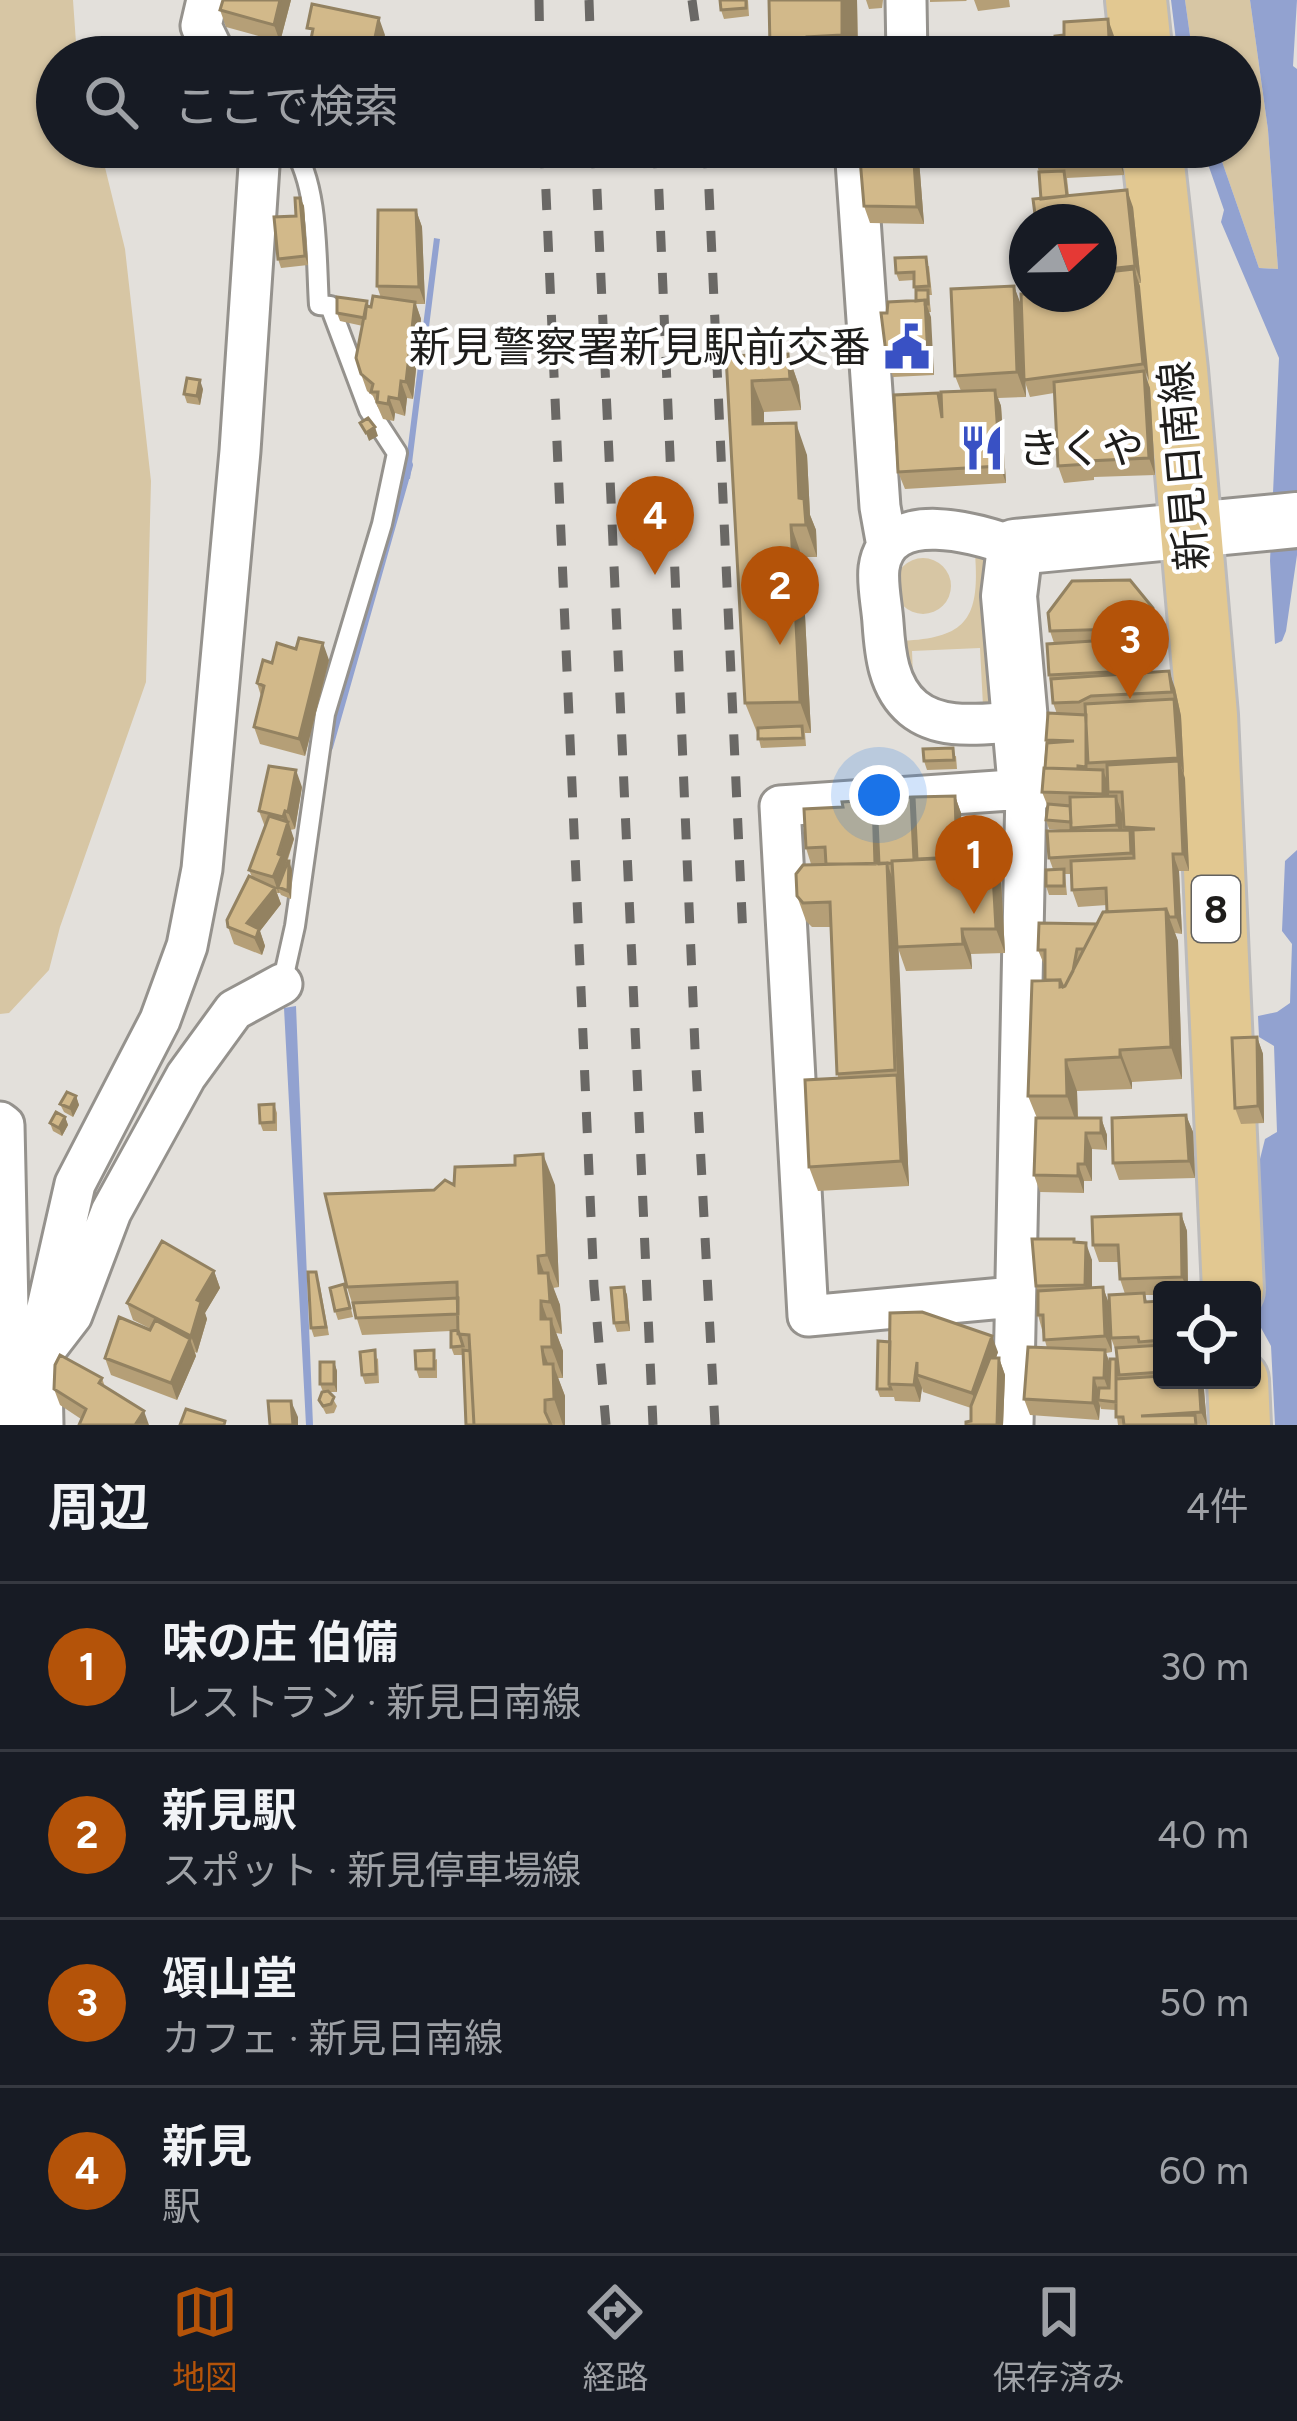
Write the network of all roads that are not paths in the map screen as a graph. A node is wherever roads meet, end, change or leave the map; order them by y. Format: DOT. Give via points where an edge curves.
graph roads {
  1 [pos="207,0"];
  2 [pos="906,0"];
  3 [pos="1136,0"];
  4 [pos="206,36"];
  5 [pos="907,36"];
  6 [pos="1140,36"];
  7 [pos="260,168"];
  8 [pos="303,168"];
  9 [pos="856,168"];
  10 [pos="1154,168"];
  11 [pos="1297,520"];
  12 [pos="1208,526"];
  13 [pos="887,546"];
  14 [pos="1015,547"];
  15 [pos="1020,722"];
  16 [pos="1026,789"];
  17 [pos="282,984"];
  18 [pos="0,1122"];
  19 [pos="1233,1281"];
  20 [pos="1014,1297"];
  21 [pos="41,1354"];
  22 [pos="1238,1389"];
  23 [pos="14,1425"];
  24 [pos="43,1425"];
  25 [pos="1013,1425"];
  26 [pos="1240,1425"];
  1 -- 4 [label="street"];
  2 -- 5 [label="street"];
  3 -- 6 [label="main road"];
  7 -- 21 [label="street" via="202,869 187,946 160,1020 75,1184"];
  8 -- 17 [label="lane" via="320,305 329,306 369,410 397,453 325,714"];
  9 -- 13 [label="street"];
  10 -- 12 [label="main road, 新見日南線 / 8" via="1177,370"];
  11 -- 12 [label="main road"];
  12 -- 14 [label="main road"];
  12 -- 19 [label="main road, 新見日南線 / 8" via="1207,715"];
  13 -- 14 [label="street" via="913,531 968,530"];
  13 -- 15 [label="street" via="879,566 885,656 913,708 943,724"];
  14 -- 15 [label="main road" via="1009,596"];
  15 -- 16 [label="main road"];
  16 -- 20 [label="street"];
  16 -- 20 [label="street" via="780,806 808,1316"];
  17 -- 21 [label="street" via="234,1010 186,1076 111,1212 73,1315"];
  18 -- 23 [label="street"];
  20 -- 25 [label="street"];
  21 -- 24 [label="street"];
  22 -- 26 [label="main road"];
}
